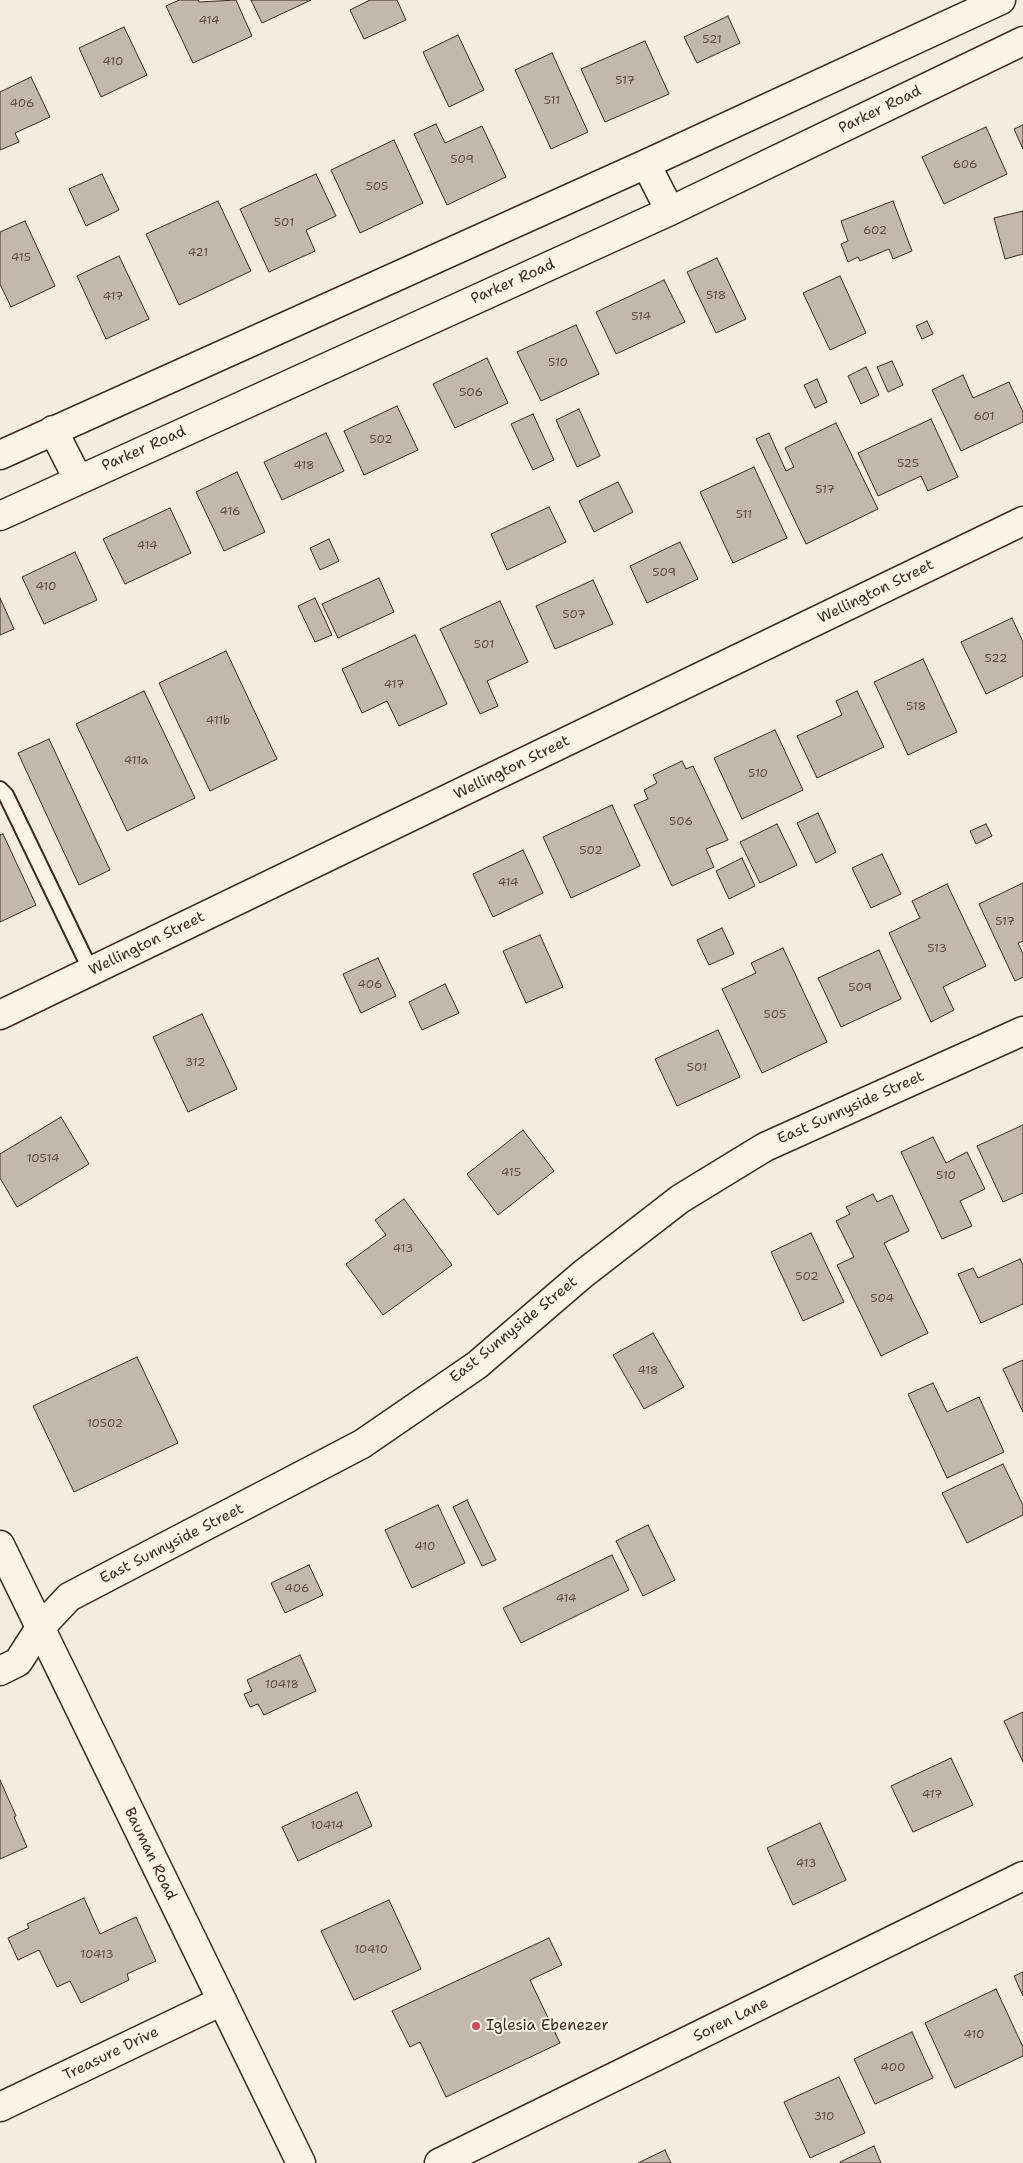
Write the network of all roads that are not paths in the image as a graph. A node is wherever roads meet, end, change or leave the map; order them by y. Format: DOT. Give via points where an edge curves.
graph roads {
  1 [pos="1001,0"];
  2 [pos="1023,41"];
  3 [pos="646,164"];
  4 [pos="670,211"];
  5 [pos="53,430"];
  6 [pos="0,455"];
  7 [pos="78,479"];
  8 [pos="0,516"];
  9 [pos="1023,521"];
  10 [pos="0,789"];
  11 [pos="91,971"];
  12 [pos="0,1015"];
  13 [pos="1023,1031"];
  14 [pos="0,1545"];
  15 [pos="40,1628"];
  16 [pos="0,1671"];
  17 [pos="1023,1876"];
  18 [pos="222,2001"];
  19 [pos="0,2107"];
  20 [pos="301,2163"];
  21 [pos="439,2163"];
  1 -- 3 [label="street"];
  2 -- 4 [label="street, Parker Road"];
  3 -- 4 [label="street"];
  3 -- 5 [label="street"];
  4 -- 7 [label="street, Parker Road"];
  5 -- 6 [label="street"];
  5 -- 7 [label="street"];
  7 -- 8 [label="street, Parker Road"];
  9 -- 11 [label="street, Wellington Street"];
  10 -- 11 [label="lane" via="6,795"];
  11 -- 12 [label="street, Wellington Street"];
  13 -- 15 [label="street, East Sunnyside Street" via="756,1152 680,1199 583,1274 477,1365 362,1444 68,1597"];
  14 -- 15 [label="street, Bauman Road"];
  15 -- 16 [label="street, East Sunnyside Street" via="18,1662"];
  15 -- 18 [label="street, Bauman Road"];
  17 -- 21 [label="street, Soren Lane"];
  18 -- 19 [label="street, Treasure Drive"];
  18 -- 20 [label="street, Bauman Road"];
}
